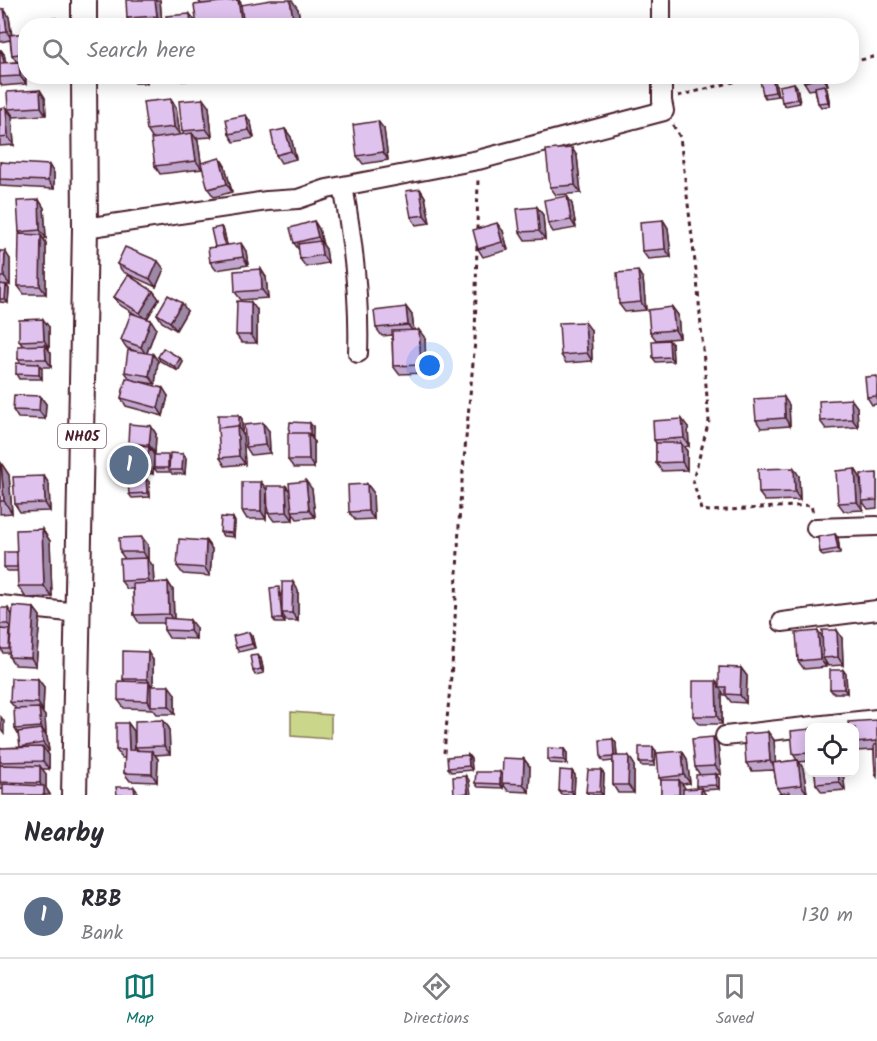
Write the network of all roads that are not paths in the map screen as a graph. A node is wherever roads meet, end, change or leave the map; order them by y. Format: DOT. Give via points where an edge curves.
graph roads {
  1 [pos="84,0"];
  2 [pos="661,0"];
  3 [pos="84,18"];
  4 [pos="661,18"];
  5 [pos="84,84"];
  6 [pos="662,84"];
  7 [pos="343,186"];
  8 [pos="85,228"];
  9 [pos="358,353"];
  10 [pos="877,526"];
  11 [pos="816,528"];
  12 [pos="0,605"];
  13 [pos="877,610"];
  14 [pos="79,613"];
  15 [pos="782,622"];
  16 [pos="877,719"];
  17 [pos="725,736"];
  18 [pos="74,795"];
  1 -- 3 [label="main road"];
  2 -- 4 [label="street"];
  5 -- 8 [label="main road, NH05"];
  6 -- 7 [label="street" via="663,106 478,160"];
  7 -- 8 [label="street" via="298,200 267,201"];
  7 -- 9 [label="street" via="354,245"];
  8 -- 14 [label="main road, NH05"];
  10 -- 11 [label="street"];
  12 -- 14 [label="street"];
  13 -- 15 [label="street"];
  14 -- 18 [label="main road, NH05"];
  16 -- 17 [label="street"];
}
